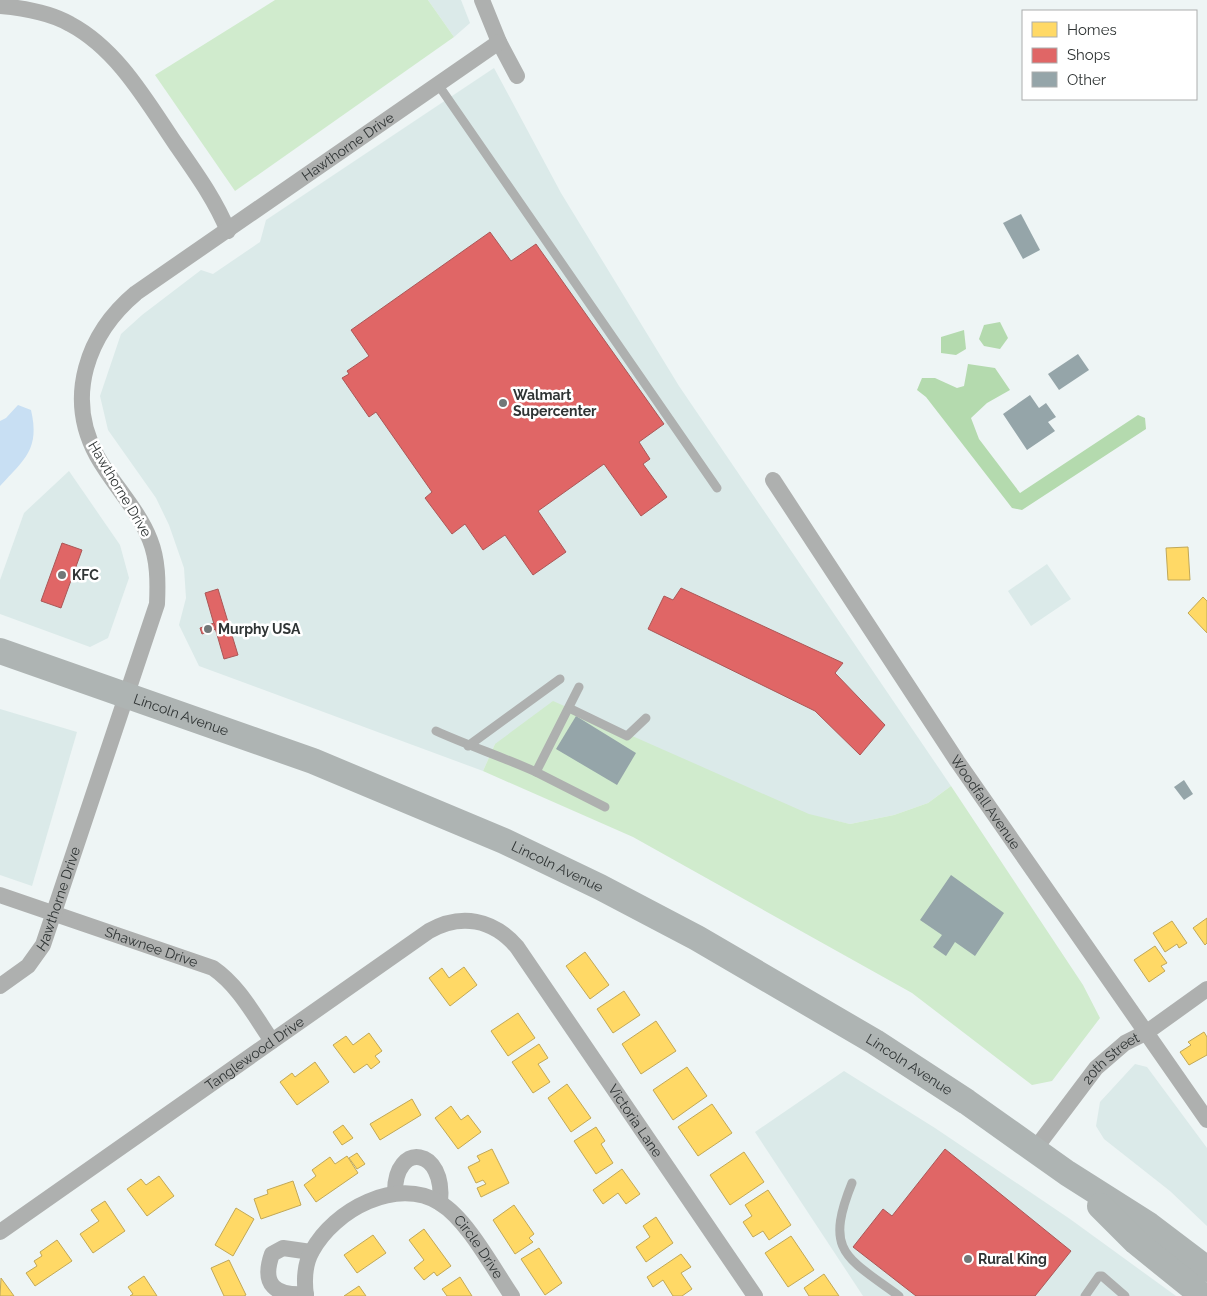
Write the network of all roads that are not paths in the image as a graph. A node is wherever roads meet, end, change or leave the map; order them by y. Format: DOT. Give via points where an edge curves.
graph roads {
  1 [pos="482,0"];
  2 [pos="0,6"];
  3 [pos="499,42"];
  4 [pos="516,76"];
  5 [pos="438,83"];
  6 [pos="228,231"];
  7 [pos="773,480"];
  8 [pos="717,488"];
  9 [pos="0,651"];
  10 [pos="560,678"];
  11 [pos="579,687"];
  12 [pos="128,695"];
  13 [pos="569,708"];
  14 [pos="646,718"];
  15 [pos="436,731"];
  16 [pos="468,746"];
  17 [pos="536,772"];
  18 [pos="605,807"];
  19 [pos="0,894"];
  20 [pos="53,912"];
  21 [pos="517,947"];
  22 [pos="0,986"];
  23 [pos="1207,989"];
  24 [pos="1146,1032"];
  25 [pos="272,1041"];
  26 [pos="1207,1120"];
  27 [pos="1035,1149"];
  28 [pos="1068,1173"];
  29 [pos="852,1183"];
  30 [pos="396,1192"];
  31 [pos="440,1203"];
  32 [pos="0,1232"];
  33 [pos="311,1252"];
  34 [pos="1207,1269"];
  35 [pos="306,1295"];
  36 [pos="512,1296"];
  37 [pos="754,1296"];
  38 [pos="899,1296"];
  39 [pos="1085,1296"];
  40 [pos="1125,1296"];
  41 [pos="1202,1296"];
  1 -- 3 [label="street"];
  2 -- 6 [label="street" via="43,13 70,23 100,44 134,82 218,206"];
  3 -- 4 [label="street"];
  3 -- 5 [label="street, Hawthorne Drive"];
  5 -- 6 [label="street, Hawthorne Drive"];
  5 -- 8 [label="lane"];
  6 -- 12 [label="street, Hawthorne Drive" via="120,306 96,339 84,374 84,415 89,436 105,468 142,524 156,560 157,604"];
  7 -- 24 [label="street, Woodfall Avenue" via="957,761"];
  9 -- 12 [label="main road, Lincoln Avenue"];
  10 -- 16 [label="lane"];
  11 -- 13 [label="lane"];
  12 -- 20 [label="street, Hawthorne Drive"];
  12 -- 27 [label="main road, Lincoln Avenue" via="313,761 405,798 600,887 788,989 875,1042"];
  13 -- 14 [label="lane" via="626,736"];
  13 -- 17 [label="lane"];
  15 -- 16 [label="lane"];
  16 -- 17 [label="lane" via="499,755"];
  17 -- 18 [label="lane"];
  19 -- 20 [label="street, Shawnee Drive"];
  20 -- 22 [label="street, Hawthorne Drive" via="43,945 35,958"];
  20 -- 25 [label="street, Shawnee Drive" via="213,968 235,988"];
  21 -- 25 [label="street, Tanglewood Drive" via="496,928 481,922 454,921 440,925"];
  21 -- 37 [label="street, Victoria Lane"];
  23 -- 24 [label="street, 20th Street"];
  24 -- 26 [label="street, Woodfall Avenue"];
  24 -- 27 [label="street, 20th Street" via="1125,1043 1096,1068"];
  25 -- 32 [label="street, Tanglewood Drive"];
  27 -- 28 [label="main road, Lincoln Avenue"];
  28 -- 34 [label="main road, Lincoln Avenue" via="1149,1225"];
  28 -- 41 [label="main road, Lincoln Avenue" via="1136,1242"];
  29 -- 38 [label="lane" via="838,1227 840,1242 858,1265"];
  30 -- 31 [label="street, Circle Drive" via="416,1193"];
  30 -- 31 [label="street" via="395,1180 402,1164 410,1159 423,1158 435,1166 440,1177"];
  30 -- 33 [label="street, Circle Drive" via="366,1202 336,1223"];
  31 -- 36 [label="street, Circle Drive" via="463,1224"];
  33 -- 35 [label="street, Circle Drive" via="306,1269"];
  33 -- 35 [label="street, Circle Drive" via="283,1248 272,1254 266,1269 271,1284 278,1291"];
  39 -- 40 [label="lane" via="1102,1276"];
}
